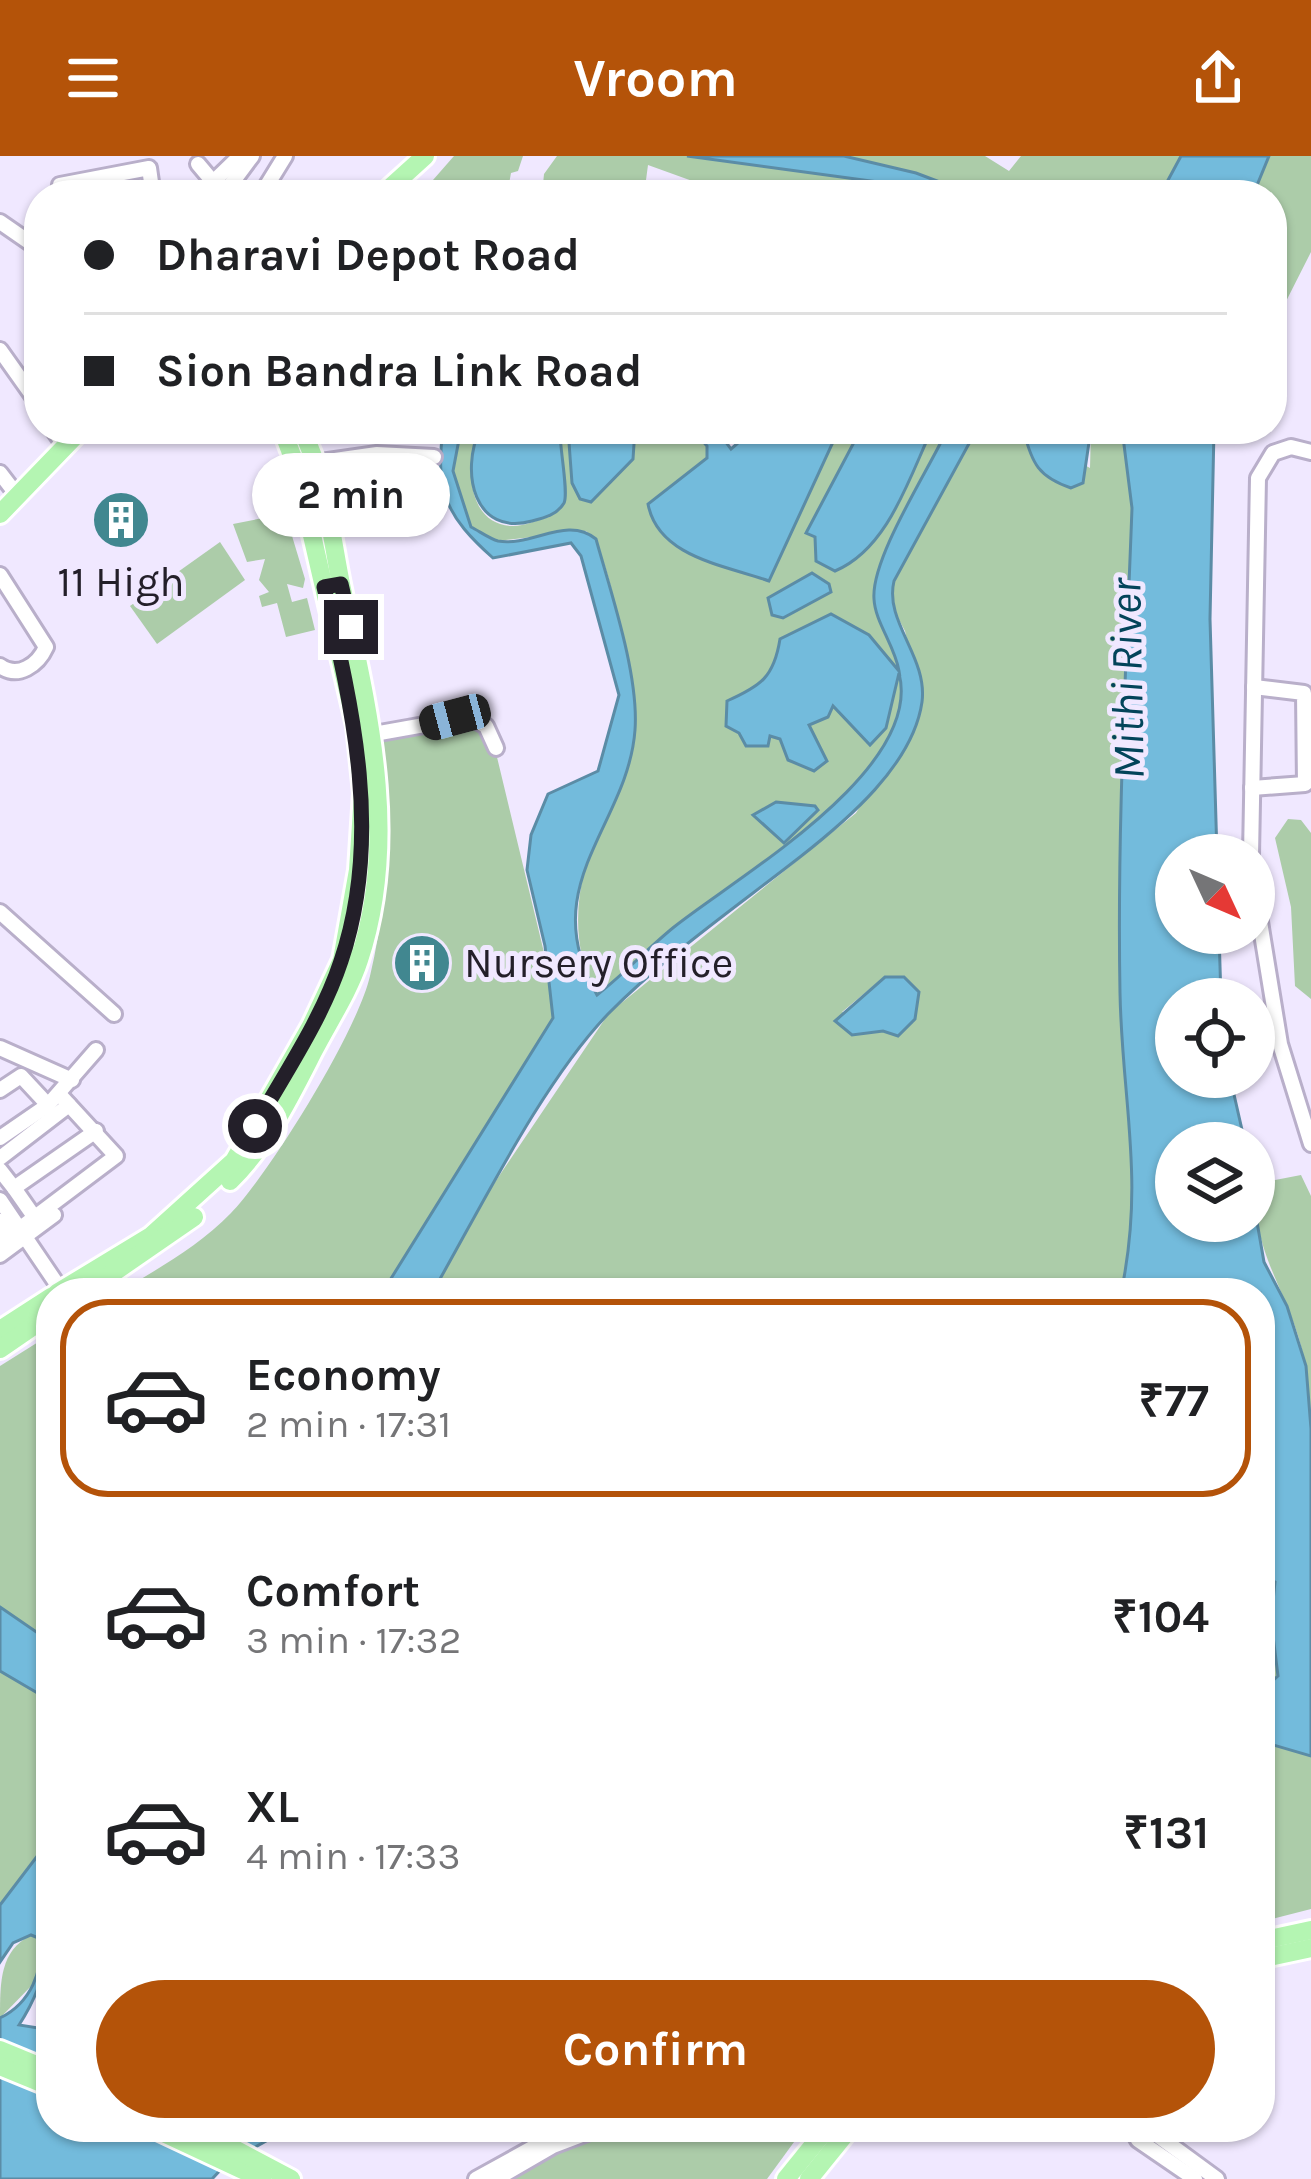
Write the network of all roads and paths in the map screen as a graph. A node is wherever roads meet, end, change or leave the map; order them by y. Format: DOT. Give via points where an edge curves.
graph roads {
  1 [pos="252,156"];
  2 [pos="425,156"];
  3 [pos="437,156"];
  4 [pos="198,164"];
  5 [pos="85,180"];
  6 [pos="151,180"];
  7 [pos="212,180"];
  8 [pos="229,180"];
  9 [pos="399,180"];
  10 [pos="415,180"];
  11 [pos="0,350"];
  12 [pos="24,384"];
  13 [pos="56,444"];
  14 [pos="287,444"];
  15 [pos="307,444"];
  16 [pos="1311,452"];
  17 [pos="434,457"];
  18 [pos="314,463"];
  19 [pos="0,473"];
  20 [pos="15,491"];
  21 [pos="0,514"];
  22 [pos="323,543"];
  23 [pos="0,575"];
  24 [pos="333,586"];
  25 [pos="0,666"];
  26 [pos="1258,687"];
  27 [pos="374,734"];
  28 [pos="496,748"];
  29 [pos="1257,788"];
  30 [pos="1253,834"];
  31 [pos="0,912"];
  32 [pos="1265,954"];
  33 [pos="114,1014"];
  34 [pos="0,1048"];
  35 [pos="95,1050"];
  36 [pos="72,1080"];
  37 [pos="0,1090"];
  38 [pos="54,1100"];
  39 [pos="0,1127"];
  40 [pos="96,1131"];
  41 [pos="0,1138"];
  42 [pos="1311,1144"];
  43 [pos="0,1158"];
  44 [pos="0,1170"];
  45 [pos="111,1171"];
  46 [pos="14,1189"];
  47 [pos="0,1200"];
  48 [pos="35,1218"];
  49 [pos="0,1221"];
  50 [pos="22,1233"];
  51 [pos="0,1244"];
  52 [pos="0,1255"];
  53 [pos="49,1278"];
  54 [pos="82,1278"];
  55 [pos="106,1278"];
  56 [pos="36,1307"];
  57 [pos="36,1324"];
  58 [pos="0,1330"];
  59 [pos="0,1349"];
  60 [pos="1311,1930"];
  61 [pos="1275,1938"];
  62 [pos="1311,1948"];
  63 [pos="1275,1956"];
  64 [pos="0,2050"];
  65 [pos="36,2065"];
  66 [pos="0,2066"];
  67 [pos="36,2081"];
  68 [pos="183,2142"];
  69 [pos="221,2142"];
  70 [pos="542,2142"];
  71 [pos="564,2142"];
  72 [pos="814,2142"];
  73 [pos="839,2142"];
  74 [pos="1141,2142"];
  75 [pos="1166,2142"];
  76 [pos="262,2179"];
  77 [pos="291,2179"];
  78 [pos="476,2179"];
  79 [pos="496,2179"];
  80 [pos="786,2179"];
  81 [pos="808,2179"];
  82 [pos="1195,2179"];
  83 [pos="1216,2179"];
  1 -- 8 [label="street"];
  2 -- 9 [label="main road"];
  3 -- 10 [label="main road"];
  4 -- 7 [label="street"];
  5 -- 6 [label="street" via="149,168"];
  11 -- 12 [label="street"];
  13 -- 20 [label="main road"];
  14 -- 22 [label="main road"];
  15 -- 18 [label="main road"];
  16 -- 26 [label="street" via="1273,453 1258,478"];
  17 -- 18 [label="street"];
  18 -- 22 [label="main road"];
  19 -- 20 [label="street"];
  20 -- 21 [label="main road"];
  22 -- 24 [label="main road"];
  23 -- 25 [label="street" via="46,647 26,669"];
  24 -- 27 [label="main road"];
  24 -- 54 [label="main road" via="363,793 342,960 234,1161 151,1236"];
  26 -- 29 [label="street"];
  26 -- 29 [label="street" via="1304,693 1305,784"];
  27 -- 28 [label="street" via="469,717 486,726"];
  27 -- 55 [label="main road" via="374,871 360,958 254,1154 186,1225"];
  29 -- 30 [label="street"];
  31 -- 33 [label="street"];
  32 -- 42 [label="street" via="1280,1044"];
  34 -- 36 [label="street"];
  35 -- 36 [label="street"];
  36 -- 38 [label="street"];
  37 -- 38 [label="street" via="21,1076"];
  38 -- 39 [label="street"];
  38 -- 40 [label="street"];
  38 -- 41 [label="street"];
  38 -- 43 [label="street"];
  40 -- 46 [label="street"];
  40 -- 48 [label="street" via="115,1150 114,1161"];
  44 -- 46 [label="street"];
  45 -- 50 [label="street"];
  46 -- 48 [label="street"];
  47 -- 50 [label="street"];
  48 -- 50 [label="street"];
  49 -- 51 [label="street" via="9,1234"];
  50 -- 52 [label="street"];
  50 -- 53 [label="street"];
  56 -- 58 [label="main road"];
  57 -- 59 [label="main road"];
  60 -- 61 [label="main road"];
  62 -- 63 [label="main road"];
  64 -- 65 [label="main road"];
  66 -- 67 [label="main road"];
  68 -- 76 [label="main road"];
  69 -- 77 [label="main road"];
  70 -- 78 [label="street"];
  71 -- 79 [label="street"];
  72 -- 80 [label="main road"];
  73 -- 81 [label="main road"];
  74 -- 82 [label="street"];
  75 -- 83 [label="street"];
}
